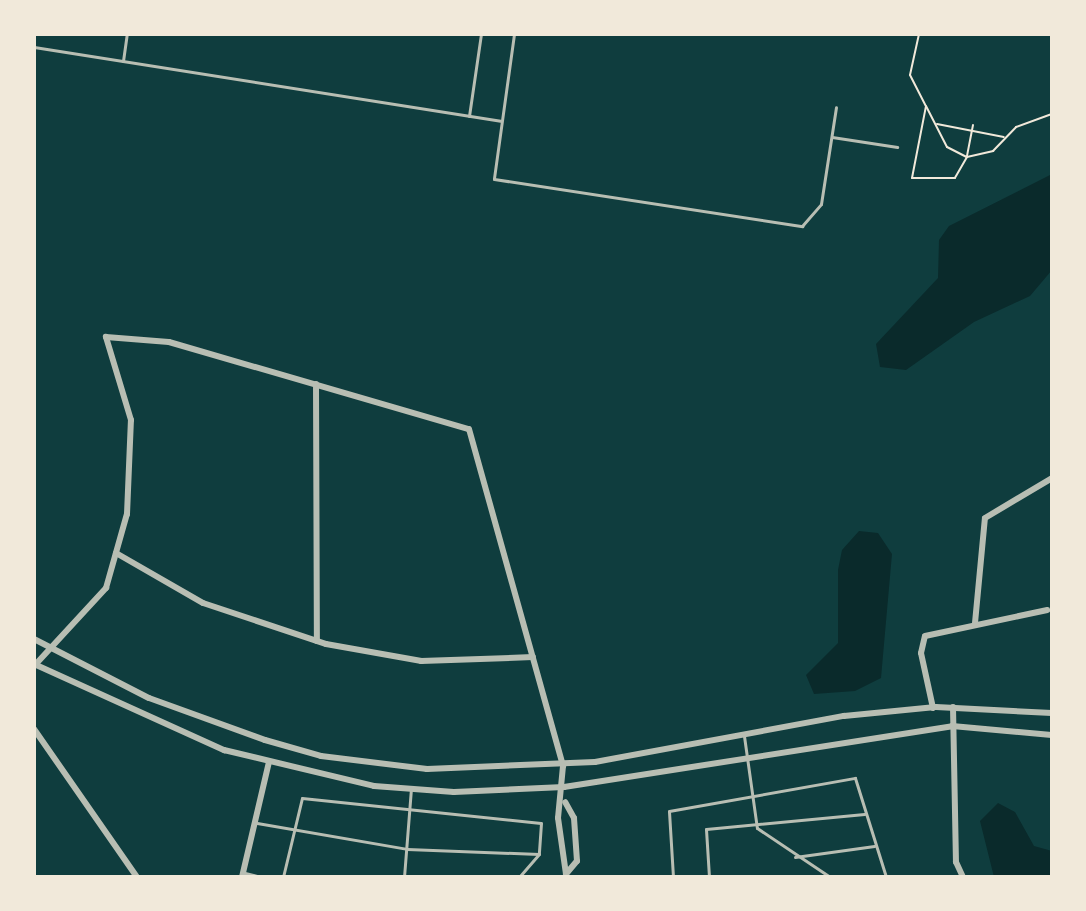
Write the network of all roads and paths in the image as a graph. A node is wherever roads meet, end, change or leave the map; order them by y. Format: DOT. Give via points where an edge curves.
graph roads {
  1 [pos="127,34"];
  2 [pos="481,34"];
  3 [pos="514,34"];
  4 [pos="919,34"];
  5 [pos="34,47"];
  6 [pos="123,61"];
  7 [pos="926,106"];
  8 [pos="836,107"];
  9 [pos="1052,114"];
  10 [pos="469,116"];
  11 [pos="502,121"];
  12 [pos="936,124"];
  13 [pos="973,125"];
  14 [pos="832,137"];
  15 [pos="1005,138"];
  16 [pos="897,147"];
  17 [pos="967,157"];
  18 [pos="316,384"];
  19 [pos="1052,478"];
  20 [pos="116,553"];
  21 [pos="1047,610"];
  22 [pos="975,623"];
  23 [pos="34,639"];
  24 [pos="317,641"];
  25 [pos="48,646"];
  26 [pos="533,657"];
  27 [pos="34,664"];
  28 [pos="953,707"];
  29 [pos="933,708"];
  30 [pos="1052,713"];
  31 [pos="952,726"];
  32 [pos="34,729"];
  33 [pos="1052,735"];
  34 [pos="744,736"];
  35 [pos="747,758"];
  36 [pos="269,762"];
  37 [pos="563,766"];
  38 [pos="564,787"];
  39 [pos="411,789"];
  40 [pos="752,796"];
  41 [pos="565,802"];
  42 [pos="410,814"];
  43 [pos="864,814"];
  44 [pos="253,822"];
  45 [pos="757,828"];
  46 [pos="294,829"];
  47 [pos="874,846"];
  48 [pos="407,849"];
  49 [pos="539,854"];
  50 [pos="795,857"];
  51 [pos="239,875"];
  52 [pos="565,875"];
  53 [pos="137,877"];
  54 [pos="261,877"];
  55 [pos="283,877"];
  56 [pos="404,877"];
  57 [pos="519,877"];
  58 [pos="673,877"];
  59 [pos="709,877"];
  60 [pos="830,877"];
  61 [pos="886,877"];
  62 [pos="963,877"];
  1 -- 6 [label="lane"];
  2 -- 10 [label="lane"];
  3 -- 11 [label="lane"];
  4 -- 7 [label="path" via="910,75"];
  5 -- 6 [label="lane"];
  6 -- 10 [label="lane"];
  7 -- 12 [label="path"];
  7 -- 17 [label="path" via="912,178 948,181"];
  8 -- 14 [label="lane"];
  9 -- 15 [label="path"];
  10 -- 11 [label="lane"];
  11 -- 14 [label="lane" via="494,179 787,227 808,223 819,212"];
  12 -- 13 [label="path"];
  12 -- 17 [label="path" via="947,147"];
  13 -- 15 [label="path"];
  13 -- 17 [label="path"];
  14 -- 16 [label="lane"];
  15 -- 17 [label="path" via="993,151"];
  18 -- 20 [label="street" via="169,342 106,337 131,420 127,514"];
  18 -- 24 [label="street"];
  18 -- 26 [label="street" via="469,429"];
  19 -- 22 [label="street" via="985,518"];
  20 -- 24 [label="street" via="203,603"];
  20 -- 25 [label="street" via="106,588"];
  21 -- 22 [label="street"];
  22 -- 29 [label="street" via="925,636 921,653"];
  23 -- 25 [label="street"];
  24 -- 26 [label="street" via="421,661"];
  25 -- 27 [label="street"];
  25 -- 37 [label="street" via="149,698 321,756 427,769"];
  26 -- 37 [label="street"];
  27 -- 36 [label="street" via="145,719"];
  28 -- 29 [label="street"];
  28 -- 30 [label="street"];
  28 -- 31 [label="street"];
  29 -- 34 [label="street"];
  31 -- 33 [label="street"];
  31 -- 35 [label="street"];
  31 -- 62 [label="street" via="956,862"];
  32 -- 53 [label="street"];
  34 -- 35 [label="lane"];
  34 -- 37 [label="street"];
  35 -- 38 [label="street"];
  35 -- 40 [label="lane"];
  36 -- 39 [label="street"];
  36 -- 44 [label="street"];
  37 -- 38 [label="street"];
  38 -- 39 [label="street"];
  38 -- 41 [label="street"];
  39 -- 42 [label="lane"];
  40 -- 43 [label="lane" via="855,778"];
  40 -- 45 [label="lane"];
  40 -- 58 [label="lane" via="669,811"];
  41 -- 52 [label="street" via="558,818"];
  41 -- 52 [label="street" via="574,818 577,861"];
  42 -- 46 [label="lane" via="302,798"];
  42 -- 48 [label="lane"];
  42 -- 49 [label="lane" via="541,823"];
  43 -- 45 [label="lane"];
  43 -- 47 [label="lane"];
  44 -- 46 [label="lane"];
  44 -- 51 [label="street"];
  45 -- 50 [label="lane"];
  45 -- 59 [label="lane" via="706,829"];
  46 -- 48 [label="lane"];
  46 -- 55 [label="lane"];
  47 -- 50 [label="lane"];
  47 -- 61 [label="lane"];
  48 -- 49 [label="lane"];
  48 -- 56 [label="lane"];
  49 -- 57 [label="lane"];
  50 -- 60 [label="lane"];
  51 -- 54 [label="lane"];
}
